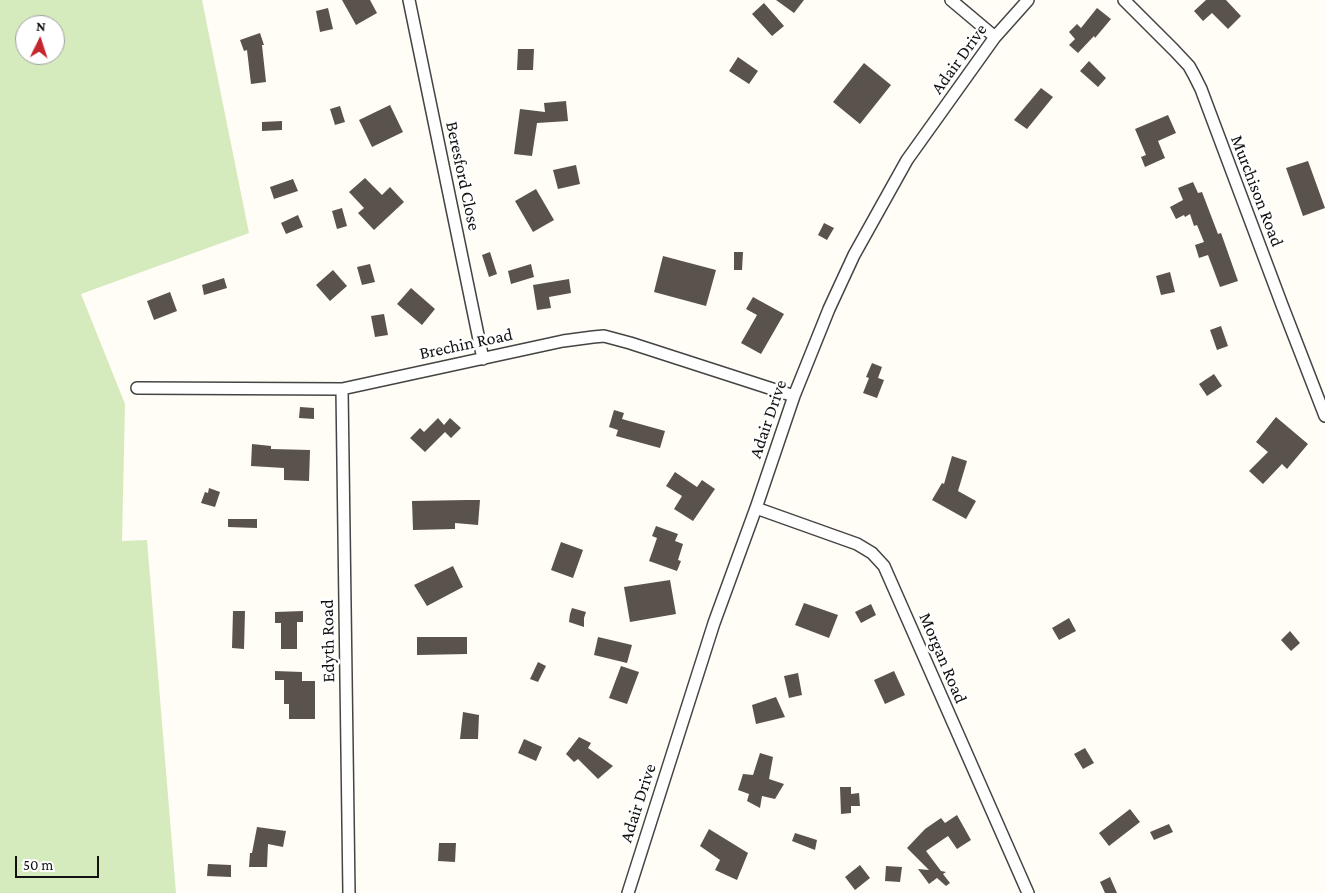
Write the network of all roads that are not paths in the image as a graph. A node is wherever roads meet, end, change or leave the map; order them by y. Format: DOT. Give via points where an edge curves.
graph roads {
  1 [pos="408,0"];
  2 [pos="951,0"];
  3 [pos="1028,0"];
  4 [pos="1124,0"];
  5 [pos="995,37"];
  6 [pos="483,359"];
  7 [pos="137,388"];
  8 [pos="342,388"];
  9 [pos="794,396"];
  10 [pos="1325,416"];
  11 [pos="756,508"];
  12 [pos="349,893"];
  13 [pos="628,893"];
  14 [pos="1028,893"];
  1 -- 6 [label="street, Beresford Close"];
  2 -- 5 [label="street"];
  3 -- 5 [label="street, Adair Drive"];
  4 -- 10 [label="street, Murchison Road" via="1189,66 1194,76"];
  5 -- 9 [label="street, Adair Drive" via="907,160 854,255"];
  6 -- 8 [label="street, Brechin Road"];
  6 -- 9 [label="street, Brechin Road" via="604,336"];
  7 -- 8 [label="street, Brechin Road"];
  8 -- 12 [label="street, Edyth Road"];
  9 -- 11 [label="street, Adair Drive"];
  11 -- 13 [label="street, Adair Drive" via="714,623"];
  11 -- 14 [label="street, Morgan Road" via="857,544 884,566"];
}
